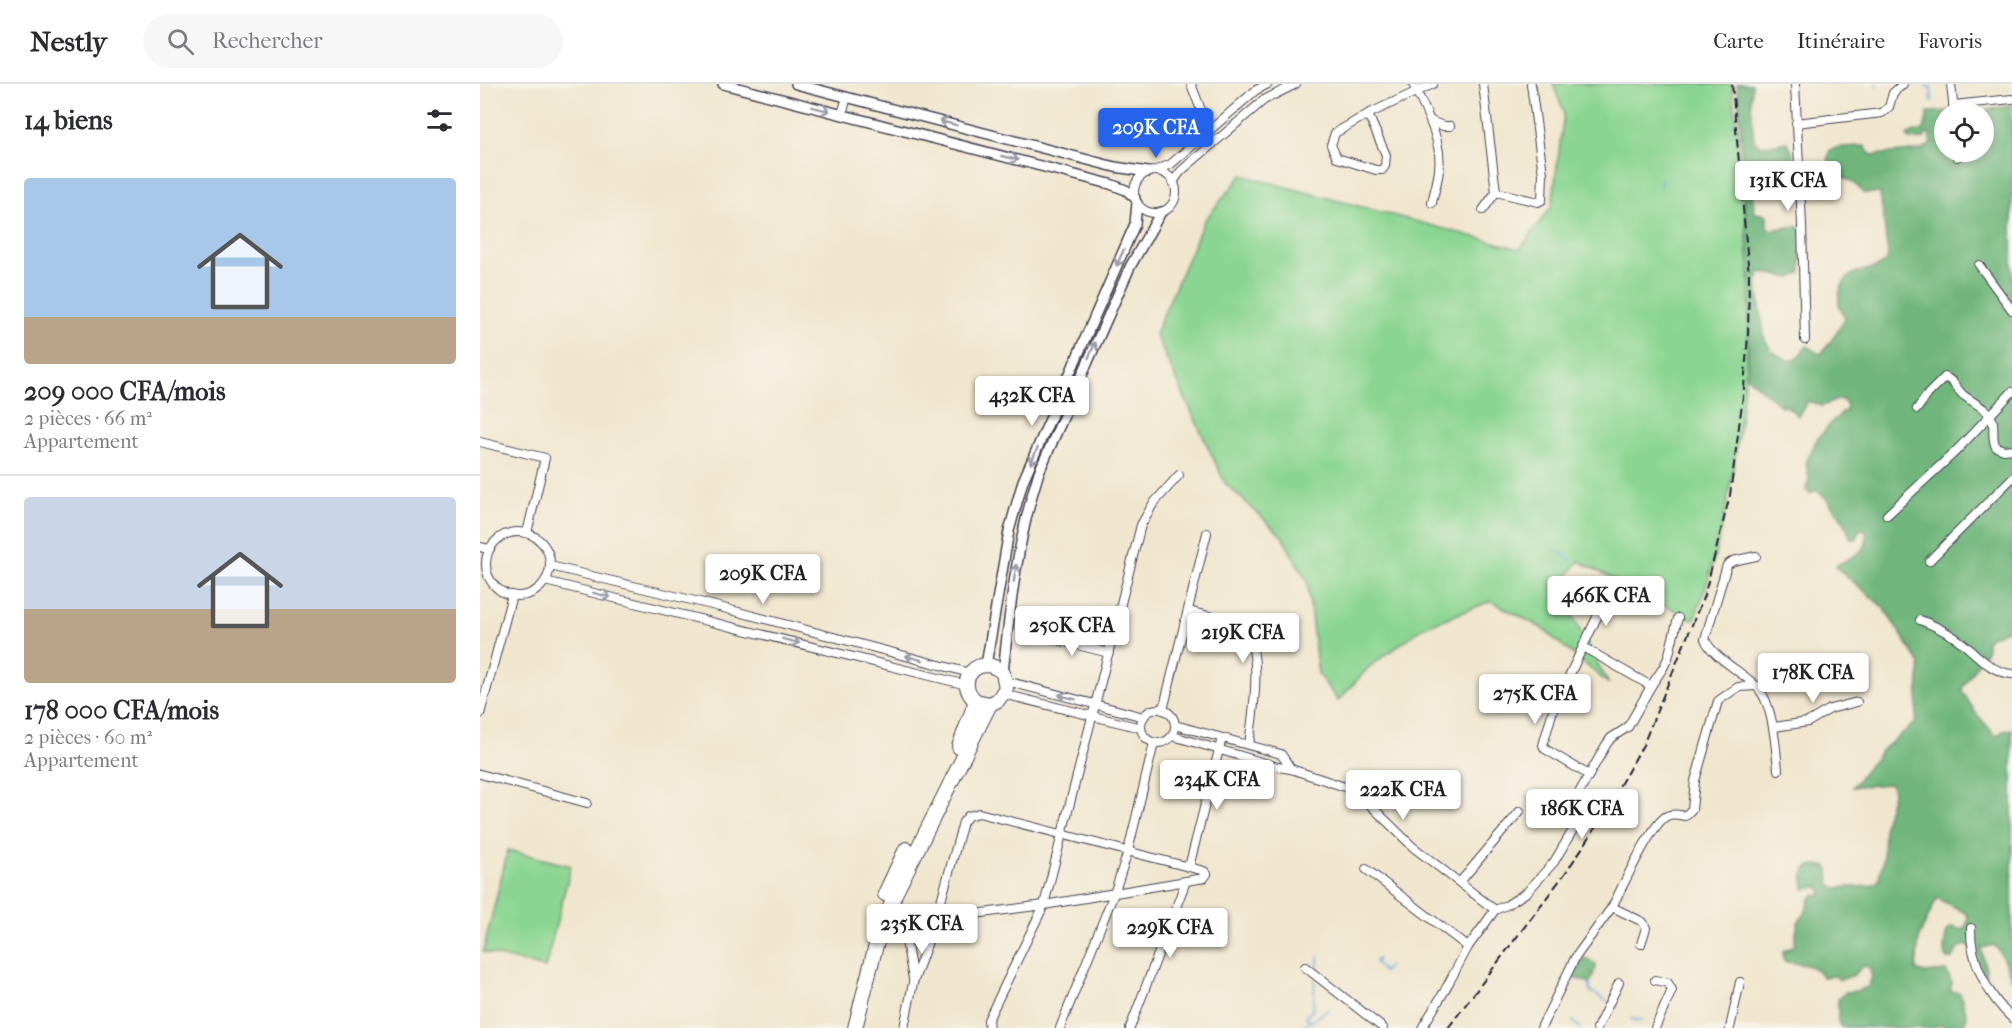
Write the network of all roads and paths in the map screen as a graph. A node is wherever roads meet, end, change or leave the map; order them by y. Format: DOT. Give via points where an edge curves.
graph roads {
  1 [pos="723,84"];
  2 [pos="796,84"];
  3 [pos="1191,84"];
  4 [pos="1268,84"];
  5 [pos="1296,84"];
  6 [pos="1433,84"];
  7 [pos="1483,84"];
  8 [pos="1531,84"];
  9 [pos="1795,84"];
  10 [pos="1903,84"];
  11 [pos="1951,84"];
  12 [pos="1415,88"];
  13 [pos="1256,90"];
  14 [pos="847,97"];
  15 [pos="2012,99"];
  16 [pos="1264,100"];
  17 [pos="1952,102"];
  18 [pos="1994,102"];
  19 [pos="842,114"];
  20 [pos="1368,114"];
  21 [pos="1431,121"];
  22 [pos="1796,123"];
  23 [pos="1450,126"];
  24 [pos="1209,131"];
  25 [pos="1151,172"];
  26 [pos="1173,182"];
  27 [pos="1496,192"];
  28 [pos="1136,201"];
  29 [pos="1432,203"];
  30 [pos="1483,210"];
  31 [pos="1161,212"];
  32 [pos="1979,265"];
  33 [pos="2012,310"];
  34 [pos="1805,340"];
  35 [pos="2012,392"];
  36 [pos="1917,409"];
  37 [pos="1989,414"];
  38 [pos="480,442"];
  39 [pos="2012,449"];
  40 [pos="1179,475"];
  41 [pos="2012,478"];
  42 [pos="1887,515"];
  43 [pos="527,533"];
  44 [pos="1207,533"];
  45 [pos="480,547"];
  46 [pos="489,549"];
  47 [pos="1756,556"];
  48 [pos="1929,561"];
  49 [pos="483,562"];
  50 [pos="550,566"];
  51 [pos="545,581"];
  52 [pos="512,595"];
  53 [pos="1606,597"];
  54 [pos="1188,611"];
  55 [pos="1678,618"];
  56 [pos="1920,620"];
  57 [pos="1041,636"];
  58 [pos="1583,647"];
  59 [pos="1109,653"];
  60 [pos="986,665"];
  61 [pos="2012,674"];
  62 [pos="968,679"];
  63 [pos="1004,683"];
  64 [pos="1650,686"];
  65 [pos="1757,686"];
  66 [pos="983,702"];
  67 [pos="1857,702"];
  68 [pos="1097,705"];
  69 [pos="1163,710"];
  70 [pos="480,714"];
  71 [pos="1094,716"];
  72 [pos="1144,717"];
  73 [pos="1175,725"];
  74 [pos="1774,727"];
  75 [pos="1141,728"];
  76 [pos="1173,736"];
  77 [pos="1222,738"];
  78 [pos="1154,742"];
  79 [pos="1249,745"];
  80 [pos="1220,749"];
  81 [pos="1291,769"];
  82 [pos="1778,770"];
  83 [pos="480,774"];
  84 [pos="1589,775"];
  85 [pos="587,802"];
  86 [pos="1520,811"];
  87 [pos="1062,835"];
  88 [pos="1128,851"];
  89 [pos="1189,867"];
  90 [pos="1366,869"];
  91 [pos="1186,881"];
  92 [pos="1461,882"];
  93 [pos="1115,891"];
  94 [pos="1044,905"];
  95 [pos="1612,907"];
  96 [pos="1496,910"];
  97 [pos="936,919"];
  98 [pos="878,927"];
  99 [pos="1971,928"];
  100 [pos="904,930"];
  101 [pos="1641,944"];
  102 [pos="1468,947"];
  103 [pos="1305,967"];
  104 [pos="1655,980"];
  105 [pos="1740,982"];
  106 [pos="913,983"];
  107 [pos="1619,983"];
  108 [pos="2012,1018"];
  109 [pos="847,1028"];
  110 [pos="855,1028"];
  111 [pos="904,1028"];
  112 [pos="989,1028"];
  113 [pos="1060,1028"];
  114 [pos="1130,1028"];
  115 [pos="1383,1028"];
  116 [pos="1422,1028"];
  117 [pos="1541,1028"];
  118 [pos="1597,1028"];
  119 [pos="1655,1028"];
  120 [pos="1730,1028"];
  1 -- 19 [label="street, one-way"];
  2 -- 14 [label="street"];
  3 -- 24 [label="street"];
  4 -- 13 [label="street"];
  5 -- 16 [label="street"];
  6 -- 12 [label="street"];
  7 -- 27 [label="street"];
  8 -- 27 [label="street" via="1543,174 1542,198 1538,202"];
  9 -- 22 [label="street"];
  10 -- 22 [label="street" via="1882,113"];
  11 -- 17 [label="street"];
  12 -- 20 [label="street"];
  12 -- 21 [label="street"];
  13 -- 16 [label="street"];
  13 -- 24 [label="street"];
  14 -- 19 [label="street"];
  25 -- 14 [label="street, one-way" via="1115,167"];
  15 -- 18 [label="street"];
  16 -- 26 [label="street"];
  19 -- 28 [label="street, one-way" via="1110,184 1126,190"];
  20 -- 20 [label="street" via="1335,133 1331,146 1342,160 1382,170 1386,155"];
  21 -- 23 [label="street"];
  21 -- 29 [label="street" via="1439,161"];
  22 -- 34 [label="street"];
  24 -- 25 [label="street" via="1171,164"];
  25 -- 26 [label="street" via="1165,174"];
  25 -- 28 [label="street" via="1138,180"];
  26 -- 31 [label="street" via="1174,200"];
  27 -- 30 [label="street"];
  28 -- 31 [label="street" via="1148,212"];
  28 -- 60 [label="street, one-way" via="1135,224 1023,481 1009,531"];
  63 -- 31 [label="street, one-way" via="1020,540 1029,502 1130,267"];
  32 -- 33 [label="street"];
  35 -- 37 [label="street"];
  36 -- 37 [label="street" via="1945,377"];
  37 -- 39 [label="street" via="1993,443 2004,450"];
  37 -- 42 [label="street" via="1956,451"];
  38 -- 43 [label="street" via="545,458"];
  40 -- 59 [label="street" via="1153,504 1141,525"];
  41 -- 48 [label="street"];
  43 -- 46 [label="street" via="510,533"];
  43 -- 50 [label="street" via="541,542"];
  44 -- 54 [label="street"];
  45 -- 46 [label="street"];
  46 -- 49 [label="street"];
  47 -- 65 [label="street" via="1727,565 1706,639"];
  49 -- 52 [label="street" via="496,587"];
  50 -- 51 [label="street"];
  62 -- 50 [label="street, one-way" via="712,605"];
  51 -- 52 [label="street" via="530,593"];
  51 -- 62 [label="street, one-way"];
  52 -- 70 [label="street"];
  53 -- 58 [label="street"];
  54 -- 69 [label="street"];
  54 -- 79 [label="street" via="1239,625 1248,633 1256,674"];
  55 -- 64 [label="street" via="1668,658"];
  56 -- 61 [label="street" via="1954,637 1992,668"];
  57 -- 59 [label="street"];
  58 -- 64 [label="street"];
  58 -- 84 [label="street" via="1553,710 1543,745"];
  59 -- 68 [label="street"];
  60 -- 62 [label="highway" via="977,667"];
  60 -- 63 [label="highway" via="992,665"];
  62 -- 66 [label="highway" via="971,697"];
  63 -- 66 [label="highway" via="998,700"];
  68 -- 63 [label="street, one-way"];
  63 -- 71 [label="street"];
  64 -- 84 [label="street" via="1628,727 1611,738"];
  65 -- 74 [label="street"];
  65 -- 95 [label="street" via="1738,687 1718,701 1690,812 1659,821"];
  66 -- 98 [label="highway"];
  67 -- 74 [label="street" via="1808,722"];
  68 -- 71 [label="street"];
  68 -- 72 [label="street"];
  69 -- 72 [label="street"];
  69 -- 73 [label="street" via="1172,716"];
  71 -- 75 [label="street"];
  71 -- 87 [label="street"];
  72 -- 75 [label="street"];
  73 -- 76 [label="street"];
  73 -- 77 [label="street"];
  74 -- 82 [label="street"];
  75 -- 78 [label="street" via="1145,737"];
  76 -- 78 [label="street" via="1164,742"];
  76 -- 80 [label="street"];
  77 -- 79 [label="street"];
  77 -- 80 [label="street"];
  78 -- 88 [label="street"];
  79 -- 81 [label="street" via="1281,754"];
  80 -- 81 [label="street"];
  80 -- 89 [label="street"];
  81 -- 92 [label="street" via="1350,789 1413,847"];
  83 -- 85 [label="street"];
  84 -- 96 [label="street" via="1576,798 1574,828 1554,862 1527,892"];
  86 -- 92 [label="street"];
  87 -- 88 [label="street"];
  87 -- 94 [label="street"];
  87 -- 97 [label="street" via="979,813 968,816"];
  88 -- 89 [label="street"];
  88 -- 93 [label="street"];
  89 -- 91 [label="street" via="1204,871 1207,876"];
  90 -- 102 [label="street"];
  91 -- 93 [label="street"];
  91 -- 114 [label="street"];
  92 -- 96 [label="street"];
  93 -- 94 [label="street"];
  93 -- 113 [label="street"];
  94 -- 97 [label="street"];
  94 -- 112 [label="street" via="988,1020"];
  95 -- 101 [label="street" via="1643,922 1646,928"];
  95 -- 117 [label="street" via="1575,958"];
  96 -- 102 [label="street"];
  97 -- 100 [label="street"];
  97 -- 106 [label="street"];
  98 -- 100 [label="street"];
  98 -- 109 [label="highway"];
  98 -- 110 [label="highway"];
  99 -- 108 [label="street" via="1971,947 1985,985"];
  100 -- 106 [label="street"];
  102 -- 116 [label="street"];
  103 -- 115 [label="street"];
  104 -- 119 [label="street" via="1668,983 1672,990"];
  105 -- 120 [label="street"];
  106 -- 111 [label="street"];
  107 -- 118 [label="street"];
}
